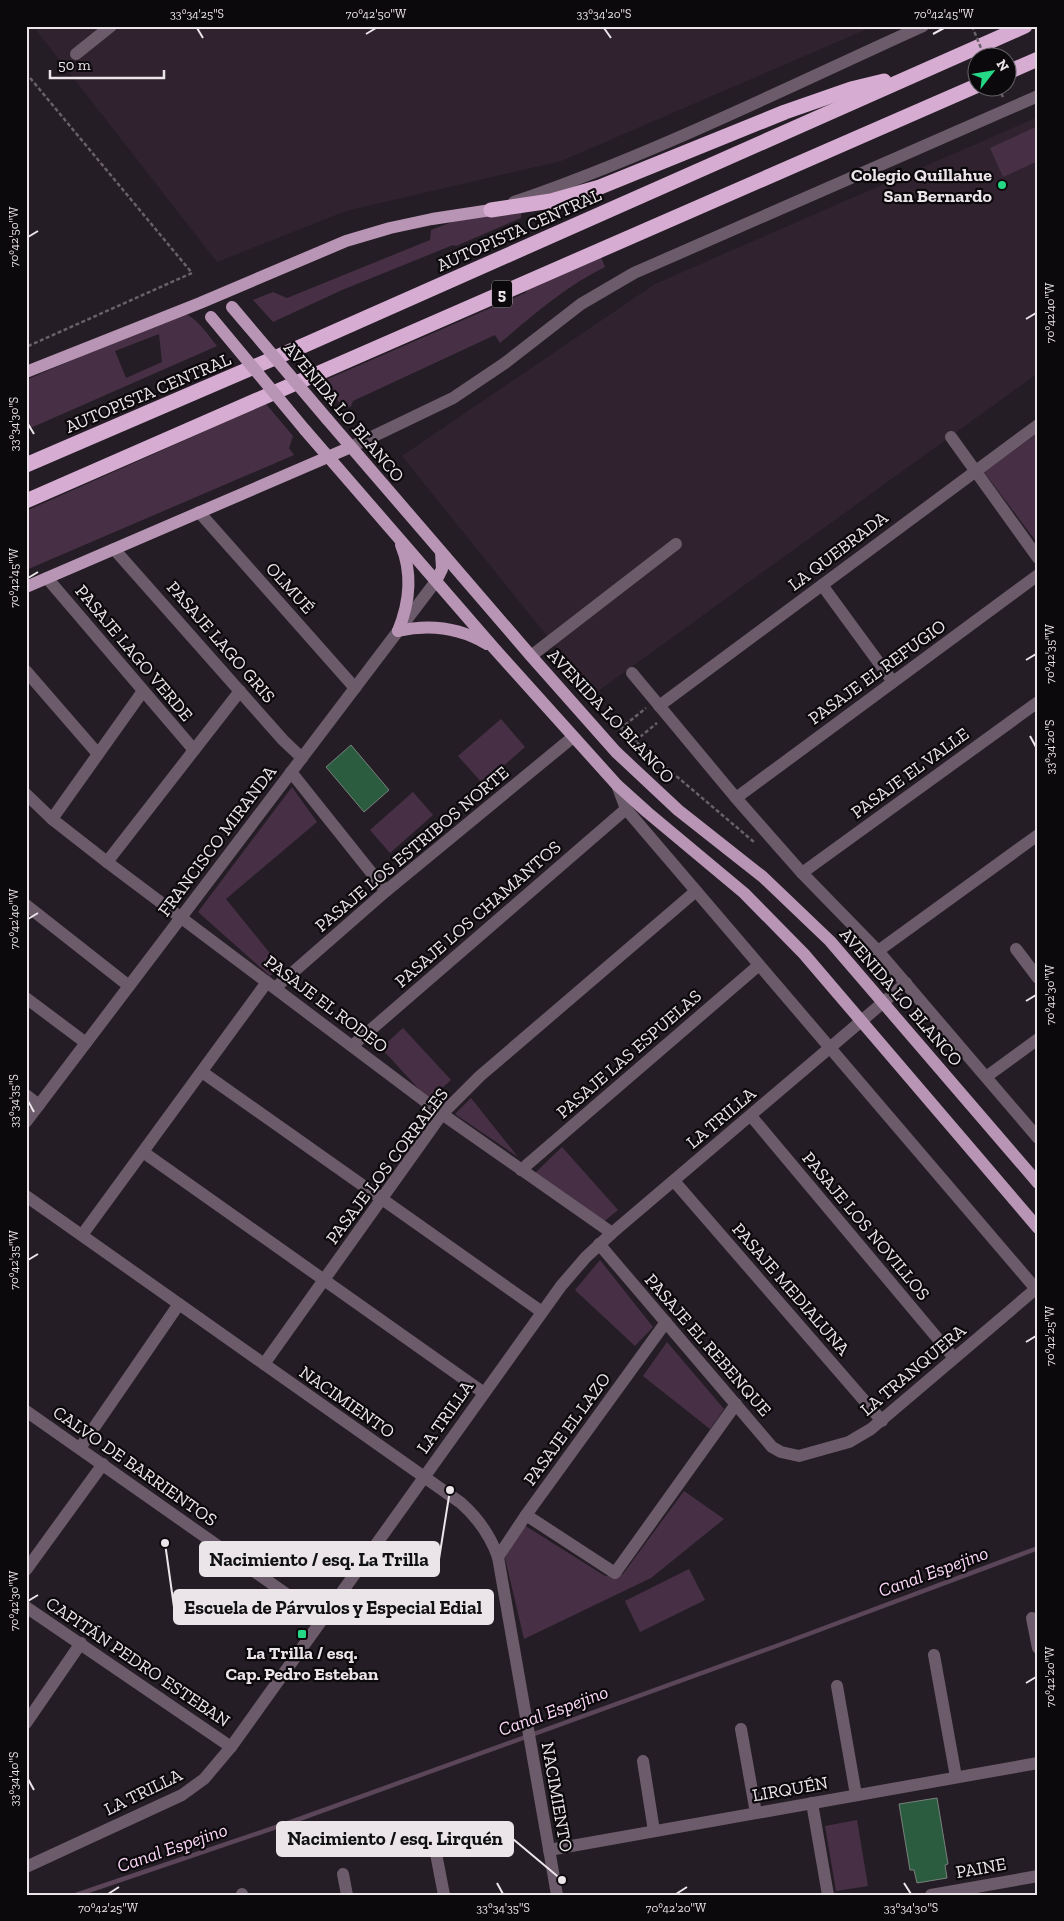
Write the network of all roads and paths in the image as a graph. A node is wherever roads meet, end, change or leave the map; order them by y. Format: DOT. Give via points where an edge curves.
graph roads {
  1 [pos="111,26"];
  2 [pos="923,26"];
  3 [pos="972,26"];
  4 [pos="1024,26"];
  5 [pos="981,48"];
  6 [pos="76,54"];
  7 [pos="1038,59"];
  8 [pos="1016,69"];
  9 [pos="26,73"];
  10 [pos="915,75"];
  11 [pos="966,90"];
  12 [pos="1038,96"];
  13 [pos="491,210"];
  14 [pos="222,294"];
  15 [pos="200,303"];
  16 [pos="26,347"];
  17 [pos="26,372"];
  18 [pos="1038,425"];
  19 [pos="951,437"];
  20 [pos="351,447"];
  21 [pos="328,457"];
  22 [pos="26,466"];
  23 [pos="975,471"];
  24 [pos="26,501"];
  25 [pos="198,512"];
  26 [pos="399,538"];
  27 [pos="676,544"];
  28 [pos="114,549"];
  29 [pos="441,552"];
  30 [pos="1038,558"];
  31 [pos="1038,575"];
  32 [pos="47,578"];
  33 [pos="436,581"];
  34 [pos="822,585"];
  35 [pos="26,587"];
  36 [pos="398,631"];
  37 [pos="493,647"];
  38 [pos="531,656"];
  39 [pos="26,671"];
  40 [pos="632,673"];
  41 [pos="893,682"];
  42 [pos="355,688"];
  43 [pos="143,691"];
  44 [pos="240,691"];
  45 [pos="1038,702"];
  46 [pos="661,707"];
  47 [pos="620,729"];
  48 [pos="573,737"];
  49 [pos="635,741"];
  50 [pos="194,750"];
  51 [pos="98,754"];
  52 [pos="302,758"];
  53 [pos="291,772"];
  54 [pos="617,785"];
  55 [pos="26,795"];
  56 [pos="736,798"];
  57 [pos="626,809"];
  58 [pos="52,819"];
  59 [pos="1038,835"];
  60 [pos="107,862"];
  61 [pos="802,873"];
  62 [pos="696,890"];
  63 [pos="386,891"];
  64 [pos="26,905"];
  65 [pos="182,916"];
  66 [pos="1016,949"];
  67 [pos="878,951"];
  68 [pos="759,965"];
  69 [pos="1038,978"];
  70 [pos="906,983"];
  71 [pos="271,985"];
  72 [pos="129,986"];
  73 [pos="26,998"];
  74 [pos="883,1002"];
  75 [pos="862,1022"];
  76 [pos="1038,1039"];
  77 [pos="86,1043"];
  78 [pos="352,1046"];
  79 [pos="830,1048"];
  80 [pos="202,1072"];
  81 [pos="986,1077"];
  82 [pos="26,1095"];
  83 [pos="39,1104"];
  84 [pos="442,1114"];
  85 [pos="751,1116"];
  86 [pos="26,1122"];
  87 [pos="1038,1138"];
  88 [pos="143,1152"];
  89 [pos="521,1170"];
  90 [pos="674,1181"];
  91 [pos="1038,1183"];
  92 [pos="26,1196"];
  93 [pos="382,1199"];
  94 [pos="1038,1228"];
  95 [pos="612,1233"];
  96 [pos="82,1236"];
  97 [pos="599,1244"];
  98 [pos="324,1280"];
  99 [pos="1037,1288"];
  100 [pos="179,1304"];
  101 [pos="542,1312"];
  102 [pos="666,1322"];
  103 [pos="954,1358"];
  104 [pos="264,1364"];
  105 [pos="484,1393"];
  106 [pos="736,1404"];
  107 [pos="26,1410"];
  108 [pos="882,1421"];
  109 [pos="80,1448"];
  110 [pos="799,1456"];
  111 [pos="103,1464"];
  112 [pos="424,1478"];
  113 [pos="526,1514"];
  114 [pos="498,1557"];
  115 [pos="26,1570"];
  116 [pos="26,1607"];
  117 [pos="1032,1618"];
  118 [pos="322,1619"];
  119 [pos="81,1643"];
  120 [pos="1038,1648"];
  121 [pos="934,1655"];
  122 [pos="837,1686"];
  123 [pos="26,1722"];
  124 [pos="741,1729"];
  125 [pos="231,1747"];
  126 [pos="643,1761"];
  127 [pos="1038,1763"];
  128 [pos="956,1777"];
  129 [pos="856,1795"];
  130 [pos="812,1803"];
  131 [pos="756,1813"];
  132 [pos="654,1831"];
  133 [pos="433,1838"];
  134 [pos="549,1850"];
  135 [pos="26,1867"];
  136 [pos="343,1874"];
  137 [pos="1038,1876"];
  138 [pos="347,1895"];
  139 [pos="444,1895"];
  140 [pos="557,1895"];
  141 [pos="828,1895"];
  142 [pos="931,1895"];
  1 -- 6 [label="street"];
  2 -- 13 [label="street" via="684,134 561,186"];
  3 -- 5 [label="path, bridge"];
  4 -- 10 [label="highway, AUTOPISTA CENTRAL / 5"];
  7 -- 8 [label="highway"];
  9 -- 16 [label="path" via="192,273"];
  10 -- 13 [label="highway" via="820,99 600,187"];
  10 -- 22 [label="highway, AUTOPISTA CENTRAL / 5"];
  11 -- 24 [label="highway, 5"];
  12 -- 20 [label="street" via="634,273 581,304 453,398"];
  13 -- 14 [label="main road" via="415,222 346,241"];
  14 -- 15 [label="main road"];
  14 -- 20 [label="main road, AVENIDA LO BLANCO, bridge"];
  15 -- 17 [label="main road"];
  15 -- 21 [label="main road, bridge"];
  18 -- 23 [label="street, LA QUEBRADA"];
  19 -- 23 [label="street"];
  20 -- 21 [label="main road"];
  20 -- 29 [label="main road, AVENIDA LO BLANCO"];
  21 -- 25 [label="main road"];
  21 -- 26 [label="main road"];
  23 -- 30 [label="street"];
  23 -- 34 [label="street, LA QUEBRADA"];
  25 -- 28 [label="main road"];
  25 -- 42 [label="street, OLMUÉ"];
  26 -- 33 [label="main road"];
  26 -- 36 [label="main road" via="409,583 407,607"];
  27 -- 38 [label="street"];
  28 -- 32 [label="main road"];
  28 -- 44 [label="street, PASAJE LAGO GRIS"];
  29 -- 33 [label="main road" via="442,569"];
  29 -- 38 [label="main road, AVENIDA LO BLANCO"];
  31 -- 41 [label="street, PASAJE EL REFUGIO"];
  32 -- 35 [label="main road"];
  32 -- 43 [label="street, PASAJE LAGO VERDE"];
  33 -- 36 [label="street, FRANCISCO MIRANDA"];
  33 -- 37 [label="main road"];
  34 -- 41 [label="street"];
  34 -- 46 [label="street, LA QUEBRADA"];
  36 -- 37 [label="main road" via="424,627 452,630"];
  36 -- 42 [label="street, FRANCISCO MIRANDA"];
  37 -- 48 [label="main road"];
  38 -- 74 [label="main road, AVENIDA LO BLANCO" via="638,774 789,900"];
  39 -- 51 [label="street"];
  40 -- 46 [label="street, AVENIDA LO BLANCO"];
  41 -- 56 [label="street, PASAJE EL REFUGIO"];
  42 -- 52 [label="street, FRANCISCO MIRANDA"];
  43 -- 50 [label="street, PASAJE LAGO VERDE"];
  43 -- 51 [label="street"];
  44 -- 50 [label="street"];
  44 -- 52 [label="street, PASAJE LAGO GRIS"];
  45 -- 61 [label="street, PASAJE EL VALLE"];
  46 -- 47 [label="path"];
  46 -- 49 [label="path"];
  46 -- 56 [label="street, AVENIDA LO BLANCO"];
  48 -- 54 [label="main road"];
  48 -- 63 [label="street, PASAJE LOS ESTRIBOS NORTE"];
  50 -- 60 [label="street"];
  51 -- 58 [label="street"];
  52 -- 53 [label="street, FRANCISCO MIRANDA"];
  53 -- 63 [label="street"];
  53 -- 65 [label="street, FRANCISCO MIRANDA"];
  54 -- 57 [label="street"];
  54 -- 75 [label="main road" via="764,912"];
  55 -- 58 [label="street, PASAJE EL RODEO"];
  56 -- 61 [label="street, AVENIDA LO BLANCO"];
  57 -- 62 [label="street"];
  57 -- 78 [label="street, PASAJE LOS CHAMANTOS"];
  58 -- 60 [label="street, PASAJE EL RODEO"];
  59 -- 67 [label="street"];
  60 -- 65 [label="street, PASAJE EL RODEO"];
  61 -- 67 [label="street, AVENIDA LO BLANCO"];
  62 -- 68 [label="street"];
  62 -- 84 [label="street, PASAJE LOS CORRALES" via="480,1076"];
  63 -- 71 [label="street, PASAJE LOS ESTRIBOS NORTE"];
  64 -- 72 [label="street"];
  65 -- 71 [label="street, PASAJE EL RODEO"];
  65 -- 72 [label="street, FRANCISCO MIRANDA"];
  66 -- 69 [label="street"];
  67 -- 70 [label="street, AVENIDA LO BLANCO"];
  68 -- 79 [label="street"];
  68 -- 89 [label="street, PASAJE LAS ESPUELAS"];
  70 -- 74 [label="street, LA TRILLA"];
  70 -- 81 [label="street, AVENIDA LO BLANCO"];
  71 -- 78 [label="street, PASAJE EL RODEO"];
  71 -- 80 [label="street, PASAJE LOS ESTRIBOS NORTE"];
  72 -- 77 [label="street, FRANCISCO MIRANDA"];
  73 -- 77 [label="street"];
  74 -- 75 [label="street, LA TRILLA"];
  74 -- 91 [label="main road, AVENIDA LO BLANCO"];
  75 -- 79 [label="street, LA TRILLA"];
  75 -- 94 [label="main road"];
  76 -- 81 [label="street"];
  77 -- 83 [label="street, FRANCISCO MIRANDA"];
  78 -- 84 [label="street, PASAJE EL RODEO"];
  79 -- 85 [label="street, LA TRILLA"];
  79 -- 99 [label="street"];
  80 -- 88 [label="street, PASAJE LOS ESTRIBOS NORTE"];
  80 -- 93 [label="street"];
  81 -- 87 [label="street, AVENIDA LO BLANCO"];
  82 -- 83 [label="street"];
  83 -- 86 [label="street, FRANCISCO MIRANDA"];
  84 -- 89 [label="street, PASAJE EL RODEO"];
  84 -- 93 [label="street, PASAJE LOS CORRALES"];
  85 -- 90 [label="street, LA TRILLA"];
  85 -- 103 [label="street, PASAJE LOS NOVILLOS"];
  88 -- 96 [label="street, PASAJE LOS ESTRIBOS NORTE"];
  88 -- 98 [label="street"];
  89 -- 95 [label="street, PASAJE EL RODEO"];
  90 -- 95 [label="street, LA TRILLA"];
  90 -- 108 [label="street, PASAJE MEDIALUNA"];
  92 -- 96 [label="street, NACIMIENTO"];
  93 -- 98 [label="street, PASAJE LOS CORRALES"];
  93 -- 101 [label="street"];
  95 -- 97 [label="street, LA TRILLA"];
  96 -- 100 [label="street, NACIMIENTO"];
  97 -- 101 [label="street, LA TRILLA"];
  97 -- 102 [label="street, PASAJE EL REBENQUE"];
  98 -- 104 [label="street, PASAJE LOS CORRALES"];
  98 -- 105 [label="street"];
  99 -- 103 [label="street, LA TRANQUERA"];
  100 -- 104 [label="street, NACIMIENTO"];
  100 -- 109 [label="street"];
  101 -- 105 [label="street, LA TRILLA"];
  102 -- 106 [label="street, PASAJE EL REBENQUE"];
  102 -- 113 [label="street, PASAJE EL LAZO"];
  103 -- 108 [label="street, LA TRANQUERA"];
  104 -- 112 [label="street, NACIMIENTO"];
  105 -- 112 [label="street, LA TRILLA"];
  106 -- 110 [label="street, PASAJE EL REBENQUE" via="772,1447 785,1454"];
  106 -- 113 [label="street" via="615,1573"];
  107 -- 109 [label="street, CALVO DE BARRIENTOS"];
  108 -- 110 [label="street, LA TRANQUERA" via="849,1442"];
  109 -- 111 [label="street, CALVO DE BARRIENTOS"];
  111 -- 115 [label="street"];
  111 -- 118 [label="street, CALVO DE BARRIENTOS"];
  112 -- 114 [label="street, NACIMIENTO" via="478,1519"];
  112 -- 118 [label="street, LA TRILLA"];
  113 -- 114 [label="street, PASAJE EL LAZO"];
  114 -- 134 [label="street, NACIMIENTO"];
  116 -- 119 [label="street, CAPITÁN PEDRO ESTEBAN"];
  117 -- 120 [label="street"];
  118 -- 125 [label="street, LA TRILLA"];
  119 -- 123 [label="street"];
  119 -- 125 [label="street, CAPITÁN PEDRO ESTEBAN"];
  121 -- 128 [label="street"];
  122 -- 129 [label="street"];
  124 -- 131 [label="street"];
  125 -- 135 [label="street, LA TRILLA" via="204,1779 182,1795"];
  126 -- 132 [label="street"];
  127 -- 128 [label="street, LIRQUÉN"];
  128 -- 129 [label="street, LIRQUÉN"];
  129 -- 130 [label="street, LIRQUÉN"];
  130 -- 131 [label="street, LIRQUÉN"];
  130 -- 141 [label="street"];
  131 -- 132 [label="street, LIRQUÉN"];
  132 -- 134 [label="street, LIRQUÉN"];
  133 -- 139 [label="street"];
  134 -- 140 [label="street, NACIMIENTO"];
  136 -- 138 [label="street"];
  137 -- 142 [label="street, PAINE"];
}
